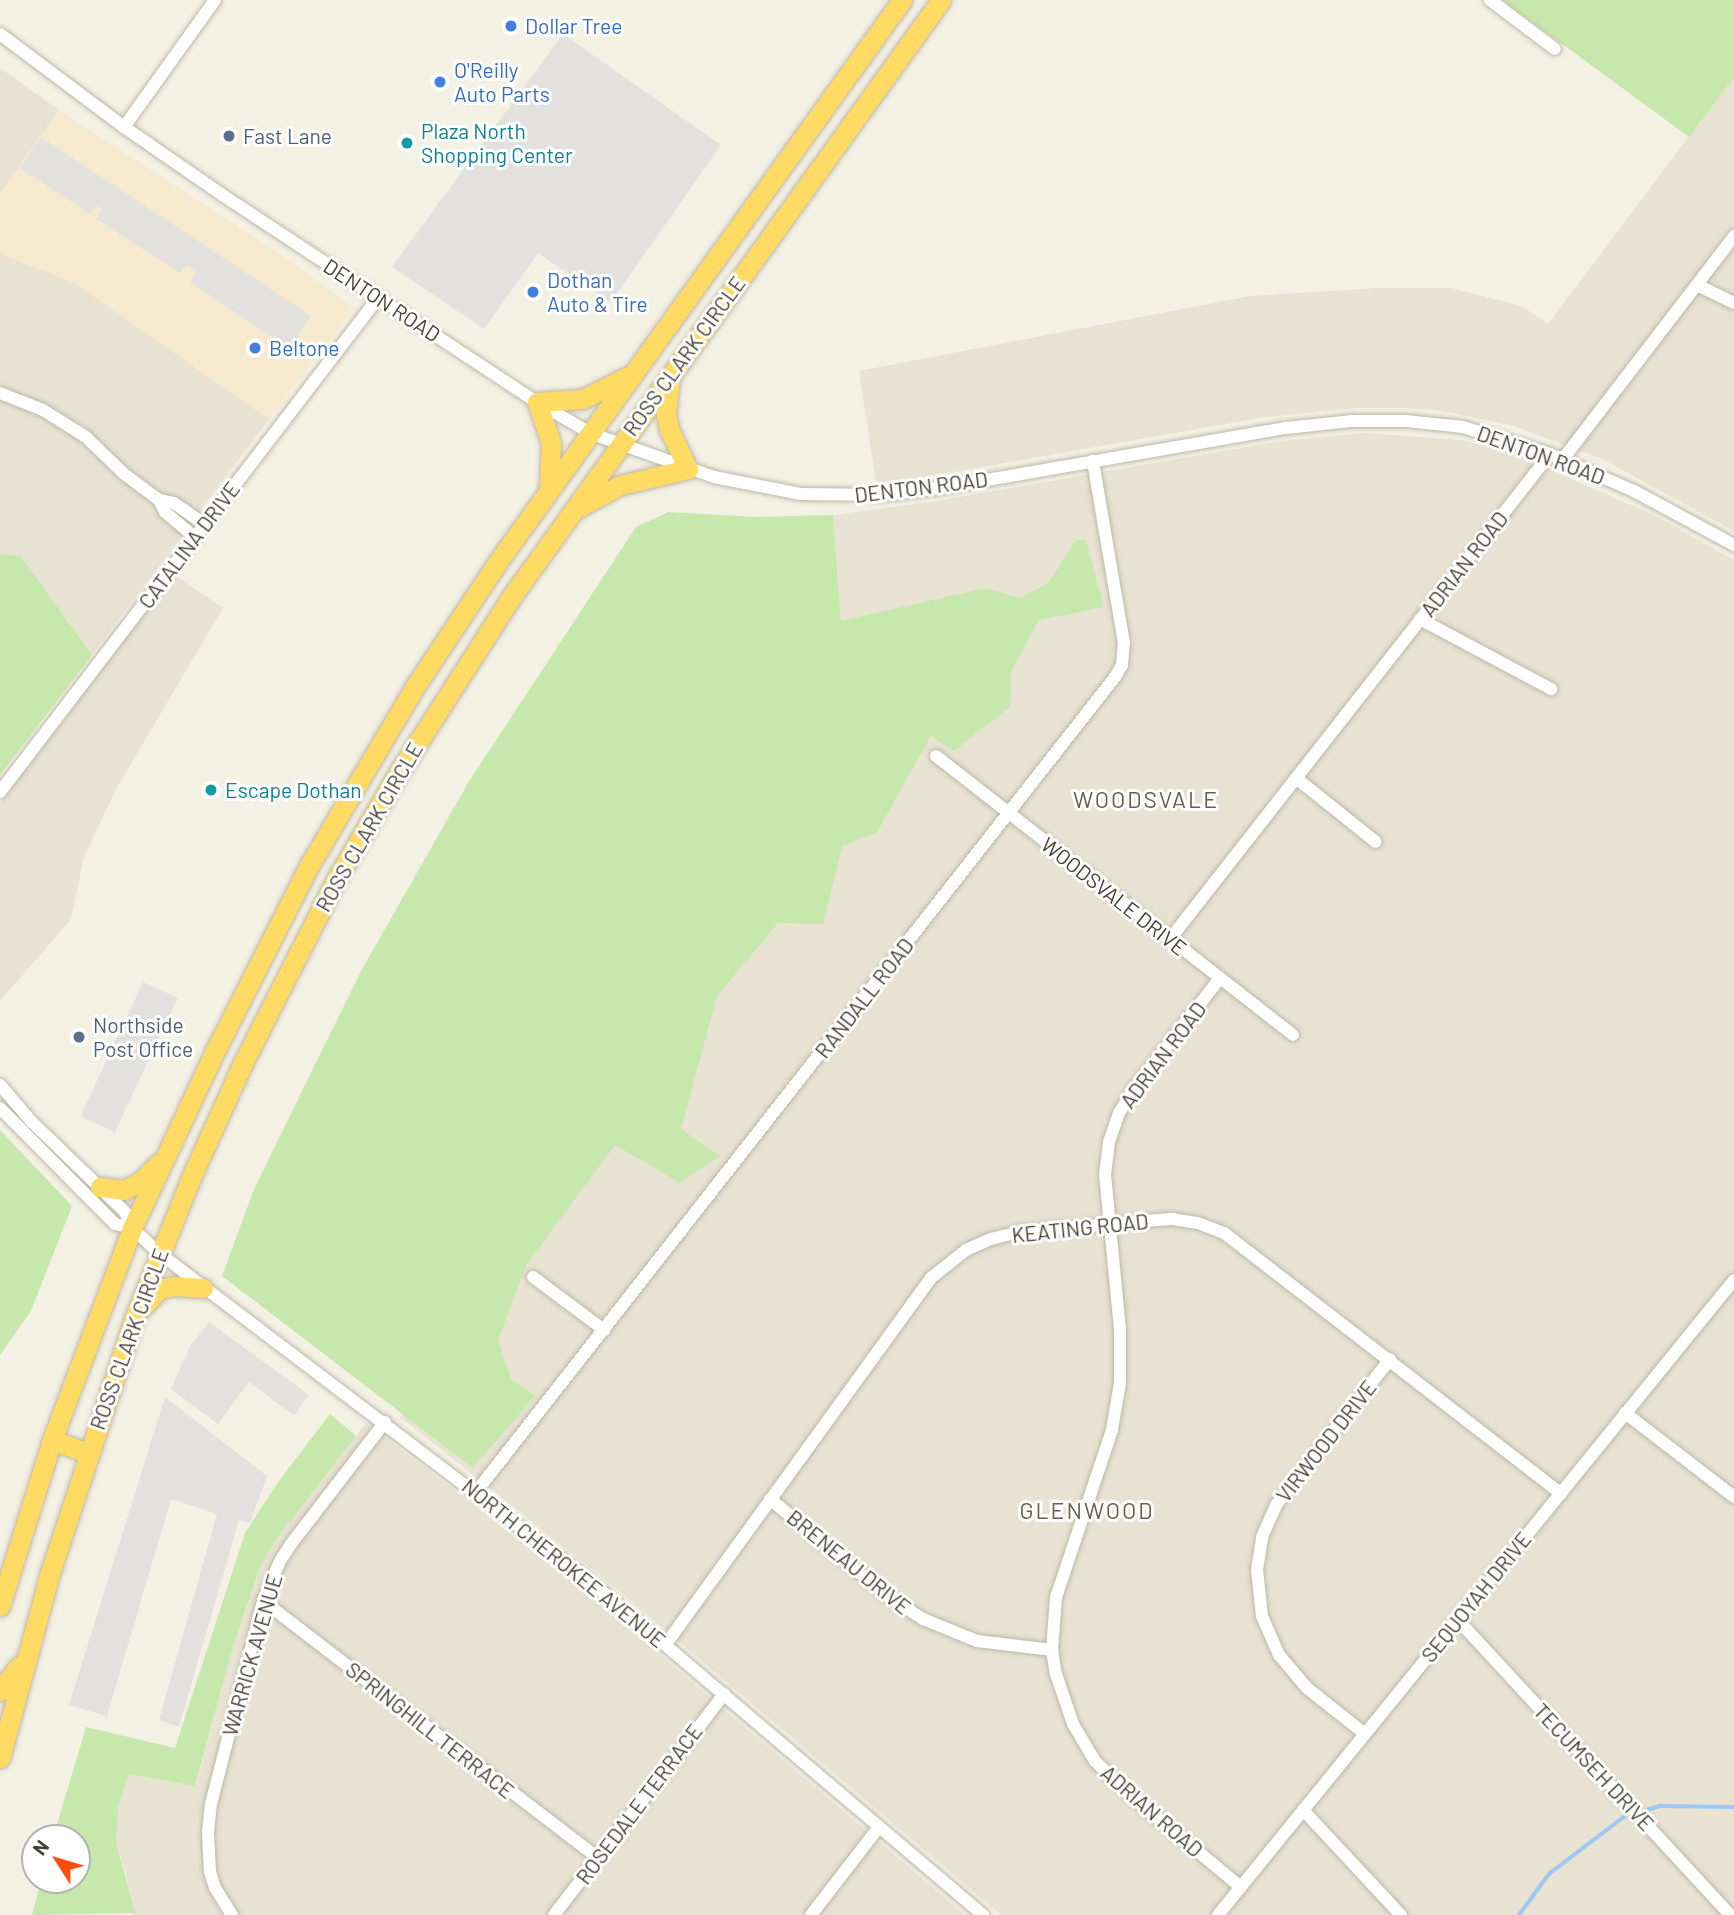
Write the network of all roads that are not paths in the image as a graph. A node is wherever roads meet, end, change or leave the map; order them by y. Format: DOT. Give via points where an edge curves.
graph roads {
  1 [pos="215,0"];
  2 [pos="902,0"];
  3 [pos="941,0"];
  4 [pos="1490,0"];
  5 [pos="0,34"];
  6 [pos="1555,49"];
  7 [pos="821,112"];
  8 [pos="124,127"];
  9 [pos="839,141"];
  10 [pos="1734,236"];
  11 [pos="1697,285"];
  12 [pos="378,298"];
  13 [pos="1734,303"];
  14 [pos="633,373"];
  15 [pos="670,374"];
  16 [pos="0,380"];
  17 [pos="0,393"];
  18 [pos="537,402"];
  19 [pos="590,433"];
  20 [pos="620,444"];
  21 [pos="1550,454"];
  22 [pos="1563,459"];
  23 [pos="1093,461"];
  24 [pos="688,469"];
  25 [pos="549,490"];
  26 [pos="159,500"];
  27 [pos="571,512"];
  28 [pos="204,524"];
  29 [pos="195,537"];
  30 [pos="1734,545"];
  31 [pos="497,564"];
  32 [pos="512,596"];
  33 [pos="1420,619"];
  34 [pos="416,685"];
  35 [pos="1551,689"];
  36 [pos="442,703"];
  37 [pos="936,757"];
  38 [pos="1296,778"];
  39 [pos="0,792"];
  40 [pos="1008,813"];
  41 [pos="1376,842"];
  42 [pos="310,864"];
  43 [pos="337,878"];
  44 [pos="1170,939"];
  45 [pos="1220,978"];
  46 [pos="1293,1035"];
  47 [pos="0,1085"];
  48 [pos="0,1108"];
  49 [pos="167,1156"];
  50 [pos="100,1187"];
  51 [pos="1108,1223"];
  52 [pos="132,1228"];
  53 [pos="159,1253"];
  54 [pos="533,1277"];
  55 [pos="1734,1280"];
  56 [pos="203,1288"];
  57 [pos="135,1316"];
  58 [pos="604,1330"];
  59 [pos="1390,1359"];
  60 [pos="1625,1413"];
  61 [pos="384,1422"];
  62 [pos="52,1440"];
  63 [pos="88,1453"];
  64 [pos="476,1492"];
  65 [pos="1561,1493"];
  66 [pos="1734,1497"];
  67 [pos="771,1499"];
  68 [pos="263,1601"];
  69 [pos="0,1606"];
  70 [pos="1458,1620"];
  71 [pos="666,1644"];
  72 [pos="1052,1650"];
  73 [pos="27,1653"];
  74 [pos="0,1691"];
  75 [pos="724,1694"];
  76 [pos="1365,1734"];
  77 [pos="0,1758"];
  78 [pos="1303,1810"];
  79 [pos="879,1827"];
  80 [pos="598,1858"];
  81 [pos="1241,1887"];
  82 [pos="232,1915"];
  83 [pos="554,1915"];
  84 [pos="811,1915"];
  85 [pos="983,1915"];
  86 [pos="1218,1915"];
  87 [pos="1401,1915"];
  88 [pos="1730,1915"];
  1 -- 8 [label="street"];
  2 -- 7 [label="highway, ROSS CLARK CIRCLE"];
  3 -- 9 [label="highway, ROSS CLARK CIRCLE"];
  4 -- 6 [label="street"];
  5 -- 8 [label="street, DENTON ROAD"];
  7 -- 9 [label="highway"];
  7 -- 14 [label="highway, ROSS CLARK CIRCLE"];
  8 -- 12 [label="street, DENTON ROAD"];
  9 -- 15 [label="highway, ROSS CLARK CIRCLE"];
  10 -- 11 [label="street"];
  11 -- 13 [label="street"];
  11 -- 22 [label="street"];
  12 -- 18 [label="street, DENTON ROAD"];
  12 -- 28 [label="street, CATALINA DRIVE"];
  14 -- 18 [label="highway" via="583,399"];
  14 -- 19 [label="highway, ROSS CLARK CIRCLE"];
  15 -- 20 [label="highway, ROSS CLARK CIRCLE"];
  15 -- 24 [label="highway" via="666,415"];
  16 -- 17 [label="street"];
  17 -- 26 [label="street" via="43,410 86,437"];
  18 -- 19 [label="street, DENTON ROAD"];
  18 -- 25 [label="highway" via="551,443"];
  19 -- 20 [label="street, DENTON ROAD"];
  19 -- 25 [label="highway, ROSS CLARK CIRCLE"];
  20 -- 24 [label="street, DENTON ROAD"];
  20 -- 27 [label="highway, ROSS CLARK CIRCLE"];
  21 -- 22 [label="street, DENTON ROAD"];
  21 -- 23 [label="street, DENTON ROAD" via="1463,427 1378,421 1286,428"];
  21 -- 33 [label="street, ADRIAN ROAD"];
  22 -- 30 [label="street, DENTON ROAD"];
  23 -- 24 [label="street, DENTON ROAD" via="941,488 848,497 766,489"];
  23 -- 40 [label="street, RANDALL ROAD" via="1124,643 1122,665"];
  24 -- 27 [label="highway" via="620,485"];
  25 -- 31 [label="highway, ROSS CLARK CIRCLE"];
  26 -- 28 [label="street" via="174,503"];
  26 -- 29 [label="street" via="165,512"];
  27 -- 32 [label="highway, ROSS CLARK CIRCLE"];
  28 -- 29 [label="street, CATALINA DRIVE"];
  29 -- 39 [label="street, CATALINA DRIVE"];
  31 -- 32 [label="highway" via="506,572"];
  31 -- 34 [label="highway, ROSS CLARK CIRCLE"];
  32 -- 36 [label="highway, ROSS CLARK CIRCLE"];
  33 -- 35 [label="street"];
  33 -- 38 [label="street, ADRIAN ROAD"];
  34 -- 36 [label="highway"];
  34 -- 42 [label="highway, ROSS CLARK CIRCLE"];
  36 -- 43 [label="highway, ROSS CLARK CIRCLE"];
  37 -- 40 [label="street, WOODSVALE DRIVE"];
  38 -- 41 [label="street"];
  38 -- 44 [label="street, ADRIAN ROAD"];
  40 -- 44 [label="street, WOODSVALE DRIVE"];
  40 -- 58 [label="street, RANDALL ROAD"];
  42 -- 43 [label="highway"];
  42 -- 49 [label="highway, ROSS CLARK CIRCLE" via="242,994"];
  43 -- 53 [label="highway, ROSS CLARK CIRCLE" via="243,1063"];
  44 -- 45 [label="street, WOODSVALE DRIVE"];
  45 -- 46 [label="street, WOODSVALE DRIVE"];
  45 -- 51 [label="street, ADRIAN ROAD" via="1119,1114 1106,1158"];
  47 -- 50 [label="street, NORTH CHEROKEE AVENUE"];
  48 -- 52 [label="street, NORTH CHEROKEE AVENUE" via="115,1224"];
  49 -- 50 [label="highway" via="124,1190"];
  49 -- 52 [label="highway, ROSS CLARK CIRCLE"];
  50 -- 52 [label="street, NORTH CHEROKEE AVENUE" via="125,1212"];
  51 -- 59 [label="street, KEATING ROAD" via="1185,1221 1224,1233"];
  51 -- 67 [label="street, KEATING ROAD" via="1005,1235 965,1250 941,1267"];
  51 -- 72 [label="street, ADRIAN ROAD" via="1121,1358 1117,1409 1056,1597"];
  52 -- 53 [label="street, NORTH CHEROKEE AVENUE"];
  52 -- 62 [label="highway, ROSS CLARK CIRCLE"];
  53 -- 56 [label="street, NORTH CHEROKEE AVENUE"];
  53 -- 57 [label="highway, ROSS CLARK CIRCLE"];
  54 -- 58 [label="street"];
  55 -- 60 [label="street, SEQUOYAH DRIVE"];
  56 -- 57 [label="highway" via="159,1289"];
  56 -- 61 [label="street, NORTH CHEROKEE AVENUE"];
  57 -- 63 [label="highway, ROSS CLARK CIRCLE"];
  58 -- 64 [label="street, RANDALL ROAD"];
  59 -- 65 [label="street, KEATING ROAD"];
  59 -- 76 [label="street, VIRWOOD DRIVE" via="1276,1505 1262,1537 1257,1570 1262,1616 1279,1655 1307,1688"];
  60 -- 65 [label="street, SEQUOYAH DRIVE"];
  60 -- 66 [label="street"];
  61 -- 64 [label="street, NORTH CHEROKEE AVENUE"];
  61 -- 68 [label="street, WARRICK AVENUE" via="291,1544"];
  62 -- 63 [label="highway"];
  62 -- 69 [label="highway, ROSS CLARK CIRCLE"];
  63 -- 73 [label="highway, ROSS CLARK CIRCLE"];
  64 -- 71 [label="street, NORTH CHEROKEE AVENUE"];
  65 -- 70 [label="street, SEQUOYAH DRIVE"];
  67 -- 71 [label="street, KEATING ROAD"];
  67 -- 72 [label="street, BRENEAU DRIVE" via="888,1597 923,1619 976,1641"];
  68 -- 80 [label="street, SPRINGHILL TERRACE"];
  68 -- 82 [label="street, WARRICK AVENUE" via="211,1804 208,1832 210,1872"];
  70 -- 76 [label="street, SEQUOYAH DRIVE"];
  70 -- 88 [label="street, TECUMSEH DRIVE"];
  71 -- 75 [label="street, NORTH CHEROKEE AVENUE"];
  72 -- 81 [label="street, ADRIAN ROAD" via="1073,1724 1095,1761"];
  73 -- 74 [label="highway"];
  73 -- 77 [label="highway, ROSS CLARK CIRCLE"];
  75 -- 79 [label="street, NORTH CHEROKEE AVENUE"];
  75 -- 80 [label="street, ROSEDALE TERRACE"];
  76 -- 78 [label="street, SEQUOYAH DRIVE"];
  78 -- 81 [label="street, SEQUOYAH DRIVE"];
  78 -- 87 [label="street"];
  79 -- 84 [label="street"];
  79 -- 85 [label="street, NORTH CHEROKEE AVENUE"];
  80 -- 83 [label="street, ROSEDALE TERRACE"];
  81 -- 86 [label="street, SEQUOYAH DRIVE"];
}
